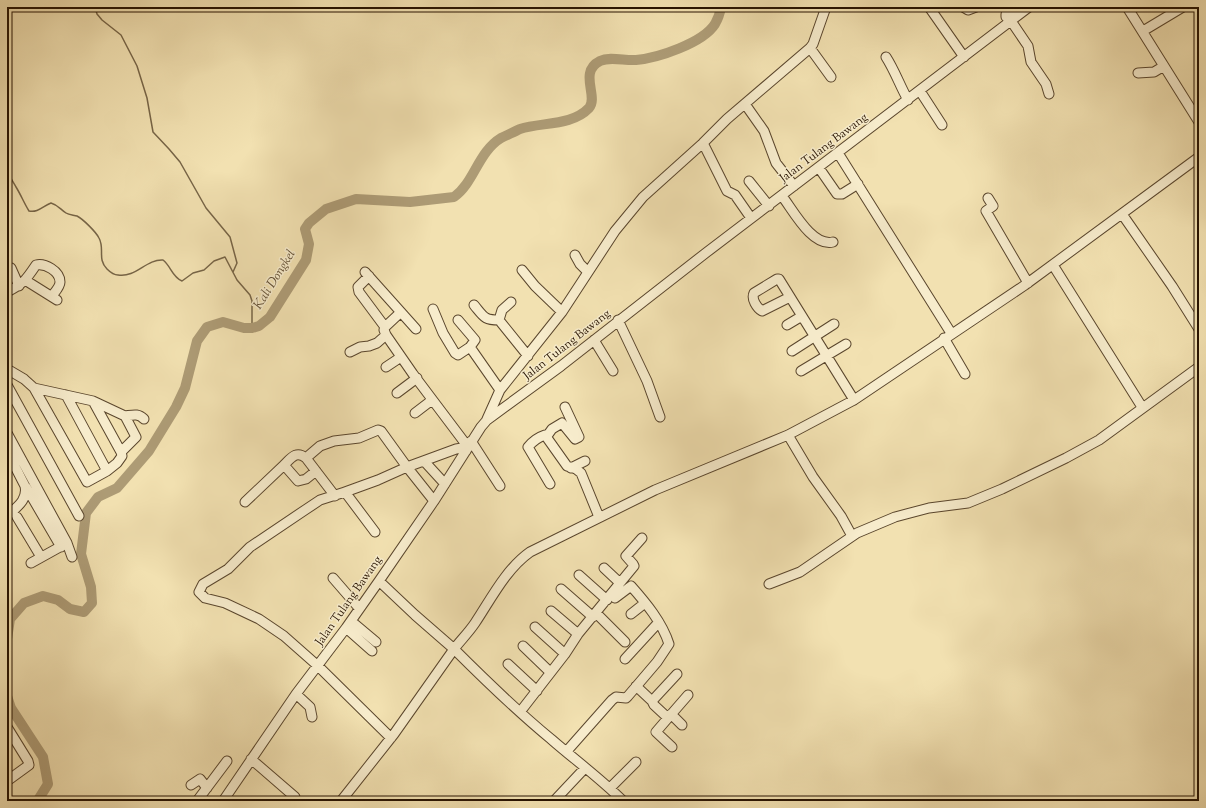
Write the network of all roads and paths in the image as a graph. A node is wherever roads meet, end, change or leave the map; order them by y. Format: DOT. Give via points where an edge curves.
graph roads {
  1 [pos="826,7"];
  2 [pos="929,7"];
  3 [pos="963,7"];
  4 [pos="976,7"];
  5 [pos="1015,7"];
  6 [pos="1029,7"];
  7 [pos="1127,7"];
  8 [pos="1183,7"];
  9 [pos="1011,21"];
  10 [pos="1142,31"];
  11 [pos="810,48"];
  12 [pos="886,57"];
  13 [pos="964,58"];
  14 [pos="1164,66"];
  15 [pos="1138,73"];
  16 [pos="831,76"];
  17 [pos="920,91"];
  18 [pos="1050,94"];
  19 [pos="908,100"];
  20 [pos="745,104"];
  21 [pos="1199,122"];
  22 [pos="942,125"];
  23 [pos="704,143"];
  24 [pos="838,153"];
  25 [pos="1199,157"];
  26 [pos="819,168"];
  27 [pos="748,181"];
  28 [pos="858,184"];
  29 [pos="794,186"];
  30 [pos="782,196"];
  31 [pos="988,198"];
  32 [pos="769,206"];
  33 [pos="1122,214"];
  34 [pos="751,218"];
  35 [pos="832,242"];
  36 [pos="576,255"];
  37 [pos="1053,265"];
  38 [pos="11,268"];
  39 [pos="522,270"];
  40 [pos="588,272"];
  41 [pos="22,283"];
  42 [pos="1028,283"];
  43 [pos="7,292"];
  44 [pos="790,297"];
  45 [pos="511,302"];
  46 [pos="474,305"];
  47 [pos="433,309"];
  48 [pos="401,312"];
  49 [pos="562,312"];
  50 [pos="802,316"];
  51 [pos="458,320"];
  52 [pos="499,320"];
  53 [pos="618,320"];
  54 [pos="834,324"];
  55 [pos="787,325"];
  56 [pos="416,329"];
  57 [pos="1199,329"];
  58 [pos="386,331"];
  59 [pos="814,336"];
  60 [pos="948,336"];
  61 [pos="594,340"];
  62 [pos="846,344"];
  63 [pos="470,347"];
  64 [pos="792,351"];
  65 [pos="350,352"];
  66 [pos="528,356"];
  67 [pos="827,356"];
  68 [pos="401,357"];
  69 [pos="386,367"];
  70 [pos="1199,367"];
  71 [pos="7,369"];
  72 [pos="613,370"];
  73 [pos="802,371"];
  74 [pos="966,374"];
  75 [pos="417,378"];
  76 [pos="7,385"];
  77 [pos="34,388"];
  78 [pos="500,390"];
  79 [pos="397,392"];
  80 [pos="66,395"];
  81 [pos="432,400"];
  82 [pos="854,400"];
  83 [pos="93,401"];
  84 [pos="564,407"];
  85 [pos="1142,407"];
  86 [pos="415,412"];
  87 [pos="125,416"];
  88 [pos="660,416"];
  89 [pos="144,419"];
  90 [pos="487,420"];
  91 [pos="7,433"];
  92 [pos="788,435"];
  93 [pos="547,436"];
  94 [pos="469,447"];
  95 [pos="7,451"];
  96 [pos="121,452"];
  97 [pos="306,458"];
  98 [pos="424,461"];
  99 [pos="585,461"];
  100 [pos="284,465"];
  101 [pos="406,467"];
  102 [pos="570,468"];
  103 [pos="106,471"];
  104 [pos="316,471"];
  105 [pos="445,484"];
  106 [pos="550,484"];
  107 [pos="25,486"];
  108 [pos="500,486"];
  109 [pos="346,492"];
  110 [pos="335,496"];
  111 [pos="434,501"];
  112 [pos="246,502"];
  113 [pos="7,516"];
  114 [pos="79,516"];
  115 [pos="17,517"];
  116 [pos="599,517"];
  117 [pos="375,532"];
  118 [pos="852,536"];
  119 [pos="642,538"];
  120 [pos="64,545"];
  121 [pos="41,557"];
  122 [pos="72,557"];
  123 [pos="30,563"];
  124 [pos="604,568"];
  125 [pos="579,574"];
  126 [pos="333,578"];
  127 [pos="379,581"];
  128 [pos="620,583"];
  129 [pos="770,584"];
  130 [pos="561,589"];
  131 [pos="611,599"];
  132 [pos="645,603"];
  133 [pos="359,608"];
  134 [pos="551,610"];
  135 [pos="631,614"];
  136 [pos="594,615"];
  137 [pos="658,622"];
  138 [pos="349,624"];
  139 [pos="535,627"];
  140 [pos="578,634"];
  141 [pos="376,642"];
  142 [pos="625,642"];
  143 [pos="524,646"];
  144 [pos="454,649"];
  145 [pos="372,651"];
  146 [pos="565,654"];
  147 [pos="625,659"];
  148 [pos="508,664"];
  149 [pos="318,666"];
  150 [pos="550,672"];
  151 [pos="677,674"];
  152 [pos="636,686"];
  153 [pos="537,691"];
  154 [pos="296,694"];
  155 [pos="688,695"];
  156 [pos="652,701"];
  157 [pos="520,712"];
  158 [pos="670,716"];
  159 [pos="312,717"];
  160 [pos="682,725"];
  161 [pos="7,727"];
  162 [pos="391,738"];
  163 [pos="672,748"];
  164 [pos="566,752"];
  165 [pos="251,759"];
  166 [pos="227,761"];
  167 [pos="636,762"];
  168 [pos="585,768"];
  169 [pos="7,780"];
  170 [pos="191,785"];
  171 [pos="207,788"];
  172 [pos="610,788"];
  173 [pos="295,797"];
  174 [pos="197,801"];
  175 [pos="223,801"];
  176 [pos="341,801"];
  177 [pos="554,801"];
  178 [pos="624,801"];
  1 -- 11 [label="street"];
  2 -- 13 [label="street"];
  3 -- 4 [label="street" via="968,10"];
  5 -- 9 [label="street" via="1006,14 1006,18"];
  6 -- 9 [label="street, Jalan Tulang Bawang"];
  7 -- 10 [label="street"];
  8 -- 10 [label="street"];
  9 -- 13 [label="street, Jalan Tulang Bawang"];
  9 -- 18 [label="street" via="1028,46 1031,62"];
  10 -- 14 [label="street"];
  11 -- 16 [label="street"];
  11 -- 20 [label="street"];
  12 -- 19 [label="street"];
  13 -- 17 [label="street, Jalan Tulang Bawang"];
  14 -- 15 [label="street" via="1154,72"];
  14 -- 21 [label="street"];
  17 -- 19 [label="street, Jalan Tulang Bawang"];
  17 -- 22 [label="street"];
  19 -- 24 [label="street, Jalan Tulang Bawang"];
  20 -- 23 [label="street"];
  20 -- 29 [label="street" via="764,131 776,163"];
  23 -- 34 [label="street" via="728,191 735,195"];
  23 -- 40 [label="street" via="643,197 615,231"];
  24 -- 26 [label="street, Jalan Tulang Bawang"];
  24 -- 28 [label="street"];
  25 -- 33 [label="street"];
  26 -- 28 [label="street" via="837,194 842,194"];
  26 -- 29 [label="street, Jalan Tulang Bawang"];
  27 -- 32 [label="street"];
  28 -- 60 [label="street"];
  29 -- 30 [label="street, Jalan Tulang Bawang"];
  30 -- 32 [label="street, Jalan Tulang Bawang"];
  30 -- 35 [label="street" via="811,234 819,240"];
  31 -- 42 [label="street" via="993,206 986,211"];
  32 -- 34 [label="street, Jalan Tulang Bawang"];
  33 -- 37 [label="street"];
  33 -- 57 [label="street"];
  34 -- 53 [label="street, Jalan Tulang Bawang"];
  36 -- 40 [label="street"];
  37 -- 42 [label="street"];
  37 -- 85 [label="street"];
  38 -- 41 [label="street"];
  39 -- 49 [label="street"];
  40 -- 49 [label="street"];
  41 -- 41 [label="street" via="54,298 60,282 54,270 39,264"];
  41 -- 43 [label="street"];
  42 -- 60 [label="street"];
  44 -- 44 [label="street" via="780,277 753,293 759,309 764,311"];
  44 -- 50 [label="street"];
  45 -- 52 [label="street" via="502,310"];
  46 -- 52 [label="street" via="484,318"];
  47 -- 63 [label="street" via="455,353 458,355"];
  48 -- 56 [label="street"];
  48 -- 58 [label="street"];
  48 -- 58 [label="street" via="367,274 358,287 359,292"];
  49 -- 66 [label="street"];
  50 -- 55 [label="street"];
  50 -- 59 [label="street"];
  51 -- 63 [label="street" via="474,339"];
  52 -- 66 [label="street"];
  53 -- 61 [label="street, Jalan Tulang Bawang"];
  53 -- 88 [label="street" via="647,381"];
  54 -- 59 [label="street"];
  58 -- 65 [label="street" via="377,342"];
  58 -- 68 [label="street"];
  59 -- 64 [label="street"];
  59 -- 67 [label="street"];
  60 -- 74 [label="street"];
  60 -- 82 [label="street"];
  61 -- 72 [label="street"];
  61 -- 90 [label="street, Jalan Tulang Bawang"];
  62 -- 67 [label="street"];
  63 -- 78 [label="street"];
  66 -- 78 [label="street"];
  67 -- 73 [label="street"];
  67 -- 82 [label="street"];
  68 -- 69 [label="street"];
  68 -- 75 [label="street"];
  70 -- 85 [label="street"];
  71 -- 77 [label="street"];
  75 -- 79 [label="street"];
  75 -- 81 [label="street"];
  76 -- 114 [label="street"];
  77 -- 80 [label="street"];
  77 -- 103 [label="street" via="87,482"];
  78 -- 90 [label="street"];
  80 -- 83 [label="street"];
  80 -- 103 [label="street"];
  81 -- 86 [label="street"];
  81 -- 94 [label="street"];
  82 -- 92 [label="street"];
  83 -- 87 [label="street"];
  83 -- 96 [label="street"];
  84 -- 93 [label="street" via="566,421 552,429"];
  85 -- 118 [label="street" via="1099,440 1002,489 968,503 929,508 894,517"];
  87 -- 89 [label="street" via="136,414"];
  87 -- 96 [label="street" via="136,437"];
  90 -- 94 [label="street, Jalan Tulang Bawang"];
  91 -- 120 [label="street"];
  92 -- 116 [label="street" via="655,490"];
  92 -- 118 [label="street"];
  93 -- 102 [label="street"];
  93 -- 106 [label="street" via="541,436 528,447"];
  94 -- 98 [label="street"];
  94 -- 105 [label="street, Jalan Tulang Bawang"];
  94 -- 108 [label="street"];
  95 -- 107 [label="street"];
  96 -- 103 [label="street" via="122,456 117,463"];
  97 -- 100 [label="street" via="299,454"];
  97 -- 101 [label="street" via="320,446 334,441 359,438 378,430"];
  97 -- 104 [label="street"];
  98 -- 101 [label="street"];
  98 -- 105 [label="street"];
  99 -- 102 [label="street"];
  100 -- 104 [label="street" via="298,481 306,479"];
  100 -- 112 [label="street"];
  101 -- 109 [label="street"];
  101 -- 111 [label="street"];
  102 -- 116 [label="street" via="580,473"];
  104 -- 110 [label="street"];
  105 -- 111 [label="street, Jalan Tulang Bawang"];
  107 -- 113 [label="street" via="27,492 22,503"];
  107 -- 120 [label="street"];
  109 -- 110 [label="street"];
  109 -- 117 [label="street"];
  110 -- 149 [label="street" via="320,500 250,547 228,569 203,584 199,592 205,598 224,603 259,619 284,636"];
  111 -- 127 [label="street, Jalan Tulang Bawang"];
  115 -- 121 [label="street"];
  116 -- 144 [label="street" via="548,542 521,559"];
  118 -- 129 [label="street" via="800,572"];
  119 -- 128 [label="street" via="626,556 634,565"];
  120 -- 121 [label="street"];
  120 -- 122 [label="street"];
  121 -- 123 [label="street"];
  124 -- 128 [label="street"];
  125 -- 131 [label="street"];
  126 -- 133 [label="street"];
  127 -- 133 [label="street, Jalan Tulang Bawang"];
  127 -- 144 [label="street"];
  128 -- 131 [label="street"];
  130 -- 136 [label="street"];
  131 -- 132 [label="street" via="631,586"];
  131 -- 136 [label="street"];
  132 -- 135 [label="street"];
  132 -- 137 [label="street"];
  133 -- 138 [label="street, Jalan Tulang Bawang"];
  134 -- 140 [label="street"];
  136 -- 140 [label="street"];
  136 -- 142 [label="street"];
  137 -- 147 [label="street"];
  137 -- 152 [label="street" via="669,644"];
  138 -- 141 [label="street"];
  138 -- 145 [label="street"];
  138 -- 149 [label="street, Jalan Tulang Bawang"];
  139 -- 146 [label="street"];
  140 -- 146 [label="street"];
  143 -- 150 [label="street"];
  144 -- 157 [label="street"];
  144 -- 162 [label="street"];
  146 -- 150 [label="street"];
  148 -- 153 [label="street"];
  149 -- 154 [label="street, Jalan Tulang Bawang"];
  149 -- 162 [label="street"];
  150 -- 153 [label="street"];
  151 -- 156 [label="street"];
  152 -- 156 [label="street"];
  152 -- 164 [label="street" via="626,698 616,697 612,700"];
  153 -- 157 [label="street"];
  154 -- 159 [label="street" via="310,708"];
  154 -- 165 [label="street, Jalan Tulang Bawang"];
  155 -- 158 [label="street"];
  156 -- 158 [label="street"];
  157 -- 164 [label="street"];
  158 -- 160 [label="street"];
  158 -- 163 [label="street" via="656,732"];
  161 -- 169 [label="street" via="29,765"];
  162 -- 176 [label="street"];
  164 -- 168 [label="street"];
  165 -- 173 [label="street"];
  165 -- 175 [label="street, Jalan Tulang Bawang"];
  166 -- 171 [label="street"];
  167 -- 172 [label="street"];
  168 -- 172 [label="street"];
  168 -- 177 [label="street"];
  170 -- 171 [label="street" via="200,780"];
  171 -- 174 [label="street"];
  172 -- 178 [label="street"];
}
